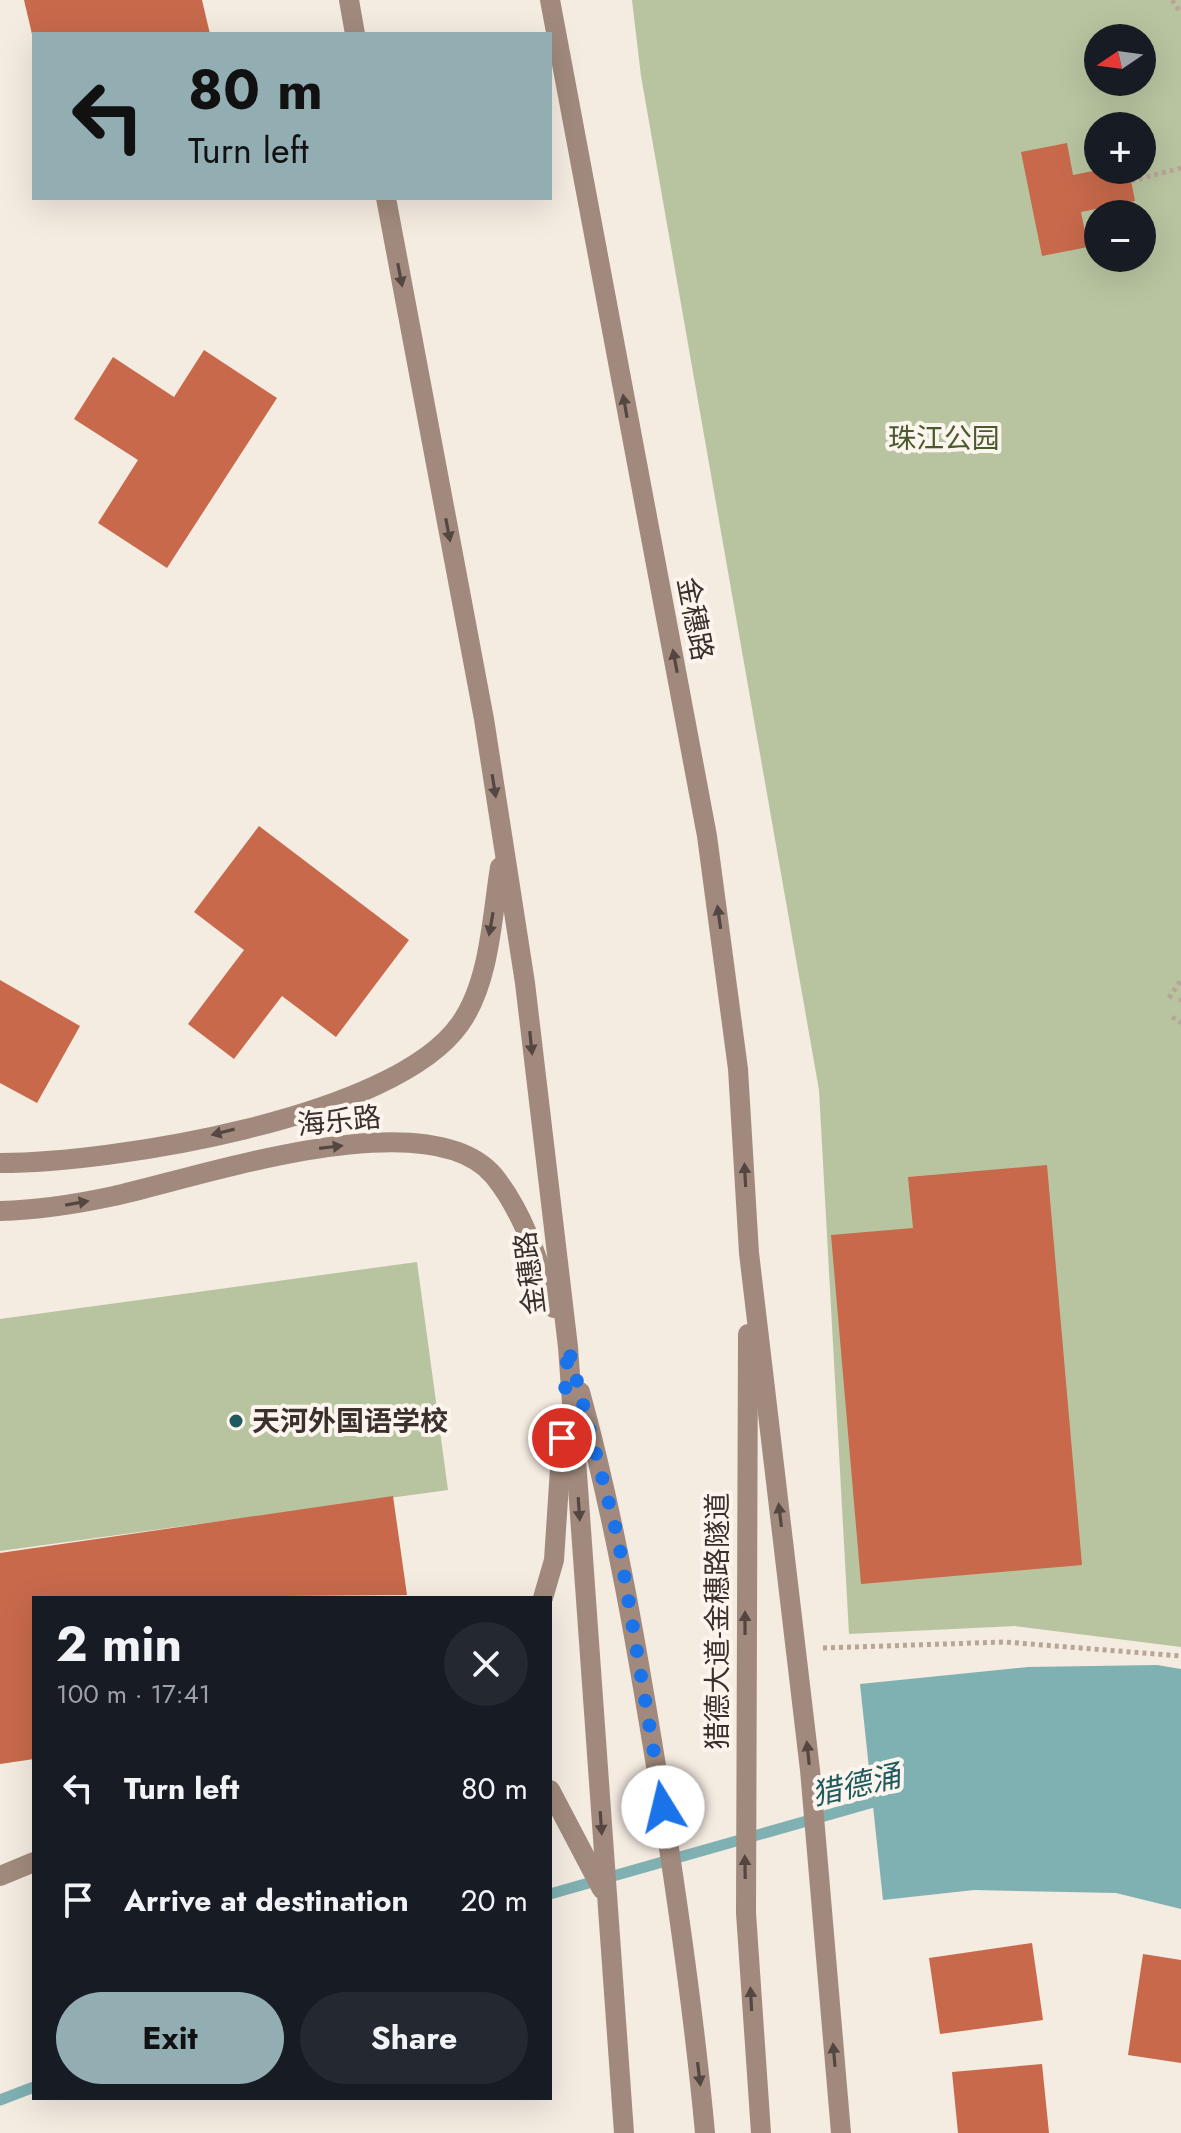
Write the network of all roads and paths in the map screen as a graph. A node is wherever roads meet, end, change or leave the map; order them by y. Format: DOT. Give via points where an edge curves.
graph roads {
  1 [pos="349,0"];
  2 [pos="550,0"];
  3 [pos="1172,0"];
  4 [pos="1181,13"];
  5 [pos="355,32"];
  6 [pos="1181,168"];
  7 [pos="1156,174"];
  8 [pos="386,200"];
  9 [pos="504,847"];
  10 [pos="1181,980"];
  11 [pos="1169,998"];
  12 [pos="1172,1017"];
  13 [pos="1181,1023"];
  14 [pos="0,1163"];
  15 [pos="0,1211"];
  16 [pos="749,1253"];
  17 [pos="568,1347"];
  18 [pos="544,1596"];
  19 [pos="796,1647"];
  20 [pos="1181,1656"];
  21 [pos="552,1794"];
  22 [pos="32,1863"];
  23 [pos="0,1876"];
  24 [pos="607,1900"];
  25 [pos="624,2133"];
  26 [pos="705,2133"];
  27 [pos="761,2133"];
  28 [pos="841,2133"];
  1 -- 5 [label="main road"];
  16 -- 2 [label="main road, 金穗路, one-way" via="738,1069 707,836"];
  3 -- 4 [label="path"];
  6 -- 7 [label="path"];
  8 -- 9 [label="main road, 金穗路, one-way"];
  9 -- 14 [label="main road, 海乐路, one-way" via="477,986 461,1022 439,1049 398,1077 293,1115 202,1137"];
  9 -- 17 [label="main road, 金穗路, one-way"];
  10 -- 11 [label="path"];
  12 -- 13 [label="path"];
  15 -- 17 [label="main road, 海乐路, one-way" via="114,1196 303,1151 427,1142 465,1154 493,1174 536,1253"];
  19 -- 16 [label="main road, one-way"];
  27 -- 16 [label="main road, 猎德大道-金穗路隧道, one-way" via="747,1945"];
  17 -- 18 [label="main road" via="554,1560"];
  17 -- 24 [label="main road, one-way"];
  17 -- 26 [label="main road, one-way" via="618,1538 686,1969"];
  19 -- 20 [label="path" via="1005,1642"];
  28 -- 19 [label="main road, one-way"];
  21 -- 24 [label="main road"];
  22 -- 23 [label="main road"];
  24 -- 25 [label="main road"];
}
